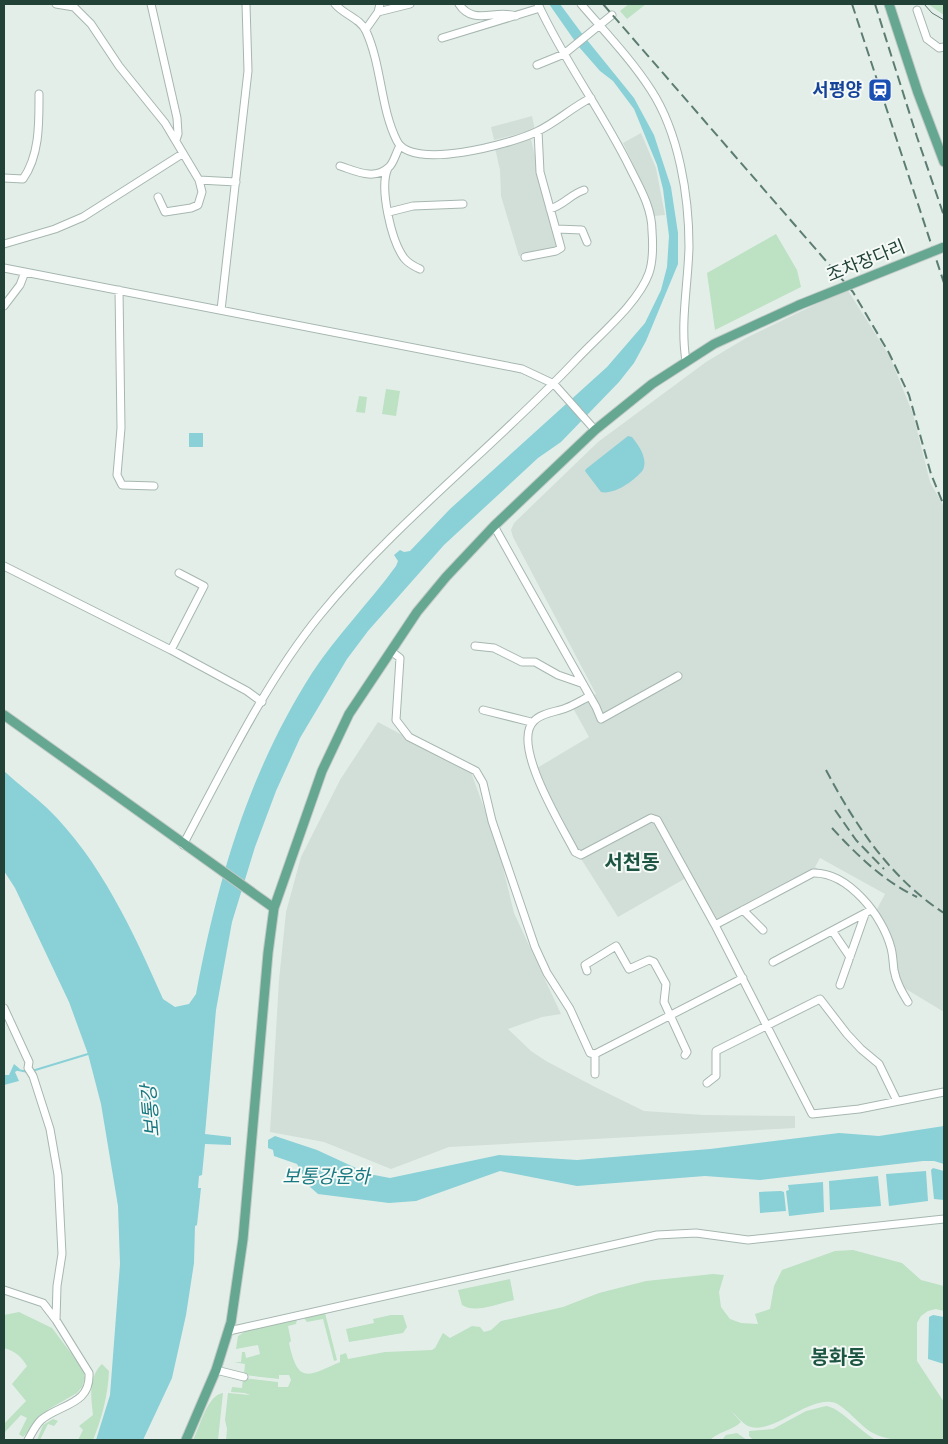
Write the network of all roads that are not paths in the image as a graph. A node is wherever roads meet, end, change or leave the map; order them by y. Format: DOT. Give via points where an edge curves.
graph roads {
  1 [pos="56,4"];
  2 [pos="151,4"];
  3 [pos="246,4"];
  4 [pos="336,4"];
  5 [pos="380,4"];
  6 [pos="410,4"];
  7 [pos="459,4"];
  8 [pos="581,4"];
  9 [pos="889,4"];
  10 [pos="539,6"];
  11 [pos="917,10"];
  12 [pos="378,12"];
  13 [pos="612,15"];
  14 [pos="516,16"];
  15 [pos="599,26"];
  16 [pos="366,29"];
  17 [pos="442,38"];
  18 [pos="944,47"];
  19 [pos="564,54"];
  20 [pos="537,65"];
  21 [pos="39,94"];
  22 [pos="591,98"];
  23 [pos="538,131"];
  24 [pos="176,140"];
  25 [pos="400,146"];
  26 [pos="182,154"];
  27 [pos="944,162"];
  28 [pos="340,166"];
  29 [pos="388,168"];
  30 [pos="4,178"];
  31 [pos="199,180"];
  32 [pos="236,182"];
  33 [pos="584,190"];
  34 [pos="158,197"];
  35 [pos="463,204"];
  36 [pos="550,209"];
  37 [pos="388,212"];
  38 [pos="557,229"];
  39 [pos="587,242"];
  40 [pos="4,244"];
  41 [pos="944,246"];
  42 [pos="524,257"];
  43 [pos="4,268"];
  44 [pos="420,269"];
  45 [pos="26,272"];
  46 [pos="119,290"];
  47 [pos="4,306"];
  48 [pos="221,310"];
  49 [pos="686,361"];
  50 [pos="554,384"];
  51 [pos="596,430"];
  52 [pos="154,486"];
  53 [pos="494,526"];
  54 [pos="4,566"];
  55 [pos="179,574"];
  56 [pos="475,646"];
  57 [pos="171,650"];
  58 [pos="391,651"];
  59 [pos="678,676"];
  60 [pos="581,683"];
  61 [pos="590,696"];
  62 [pos="262,702"];
  63 [pos="483,710"];
  64 [pos="4,715"];
  65 [pos="532,722"];
  66 [pos="187,847"];
  67 [pos="274,908"];
  68 [pos="743,910"];
  69 [pos="868,912"];
  70 [pos="716,925"];
  71 [pos="763,930"];
  72 [pos="833,932"];
  73 [pos="850,957"];
  74 [pos="774,962"];
  75 [pos="587,971"];
  76 [pos="742,978"];
  77 [pos="840,985"];
  78 [pos="908,1002"];
  79 [pos="4,1008"];
  80 [pos="670,1015"];
  81 [pos="767,1026"];
  82 [pos="594,1054"];
  83 [pos="684,1055"];
  84 [pos="595,1074"];
  85 [pos="707,1083"];
  86 [pos="944,1092"];
  87 [pos="897,1101"];
  88 [pos="944,1219"];
  89 [pos="4,1290"];
  90 [pos="56,1320"];
  91 [pos="229,1331"];
  92 [pos="216,1370"];
  93 [pos="244,1376"];
  94 [pos="28,1440"];
  95 [pos="186,1440"];
  1 -- 24 [label="street" via="74,7 91,24"];
  2 -- 24 [label="street" via="177,118"];
  3 -- 32 [label="street" via="248,71"];
  4 -- 16 [label="street"];
  5 -- 12 [label="street"];
  6 -- 12 [label="street"];
  7 -- 14 [label="street" via="468,13 479,16 509,13"];
  8 -- 15 [label="street"];
  9 -- 27 [label="main road"];
  10 -- 14 [label="street"];
  10 -- 19 [label="street"];
  11 -- 18 [label="street" via="926,39 939,48"];
  12 -- 16 [label="street"];
  13 -- 15 [label="street"];
  14 -- 17 [label="street"];
  15 -- 19 [label="street"];
  15 -- 49 [label="street" via="654,95 680,162 689,240 682,339"];
  16 -- 25 [label="street" via="390,123"];
  19 -- 20 [label="street"];
  19 -- 22 [label="street"];
  21 -- 30 [label="street" via="39,130 28,172 23,180"];
  22 -- 23 [label="street"];
  22 -- 50 [label="street" via="621,149 649,210 652,230 649,272 639,293"];
  23 -- 25 [label="street" via="459,153 418,155"];
  23 -- 36 [label="street" via="538,160"];
  24 -- 26 [label="street"];
  25 -- 29 [label="street"];
  26 -- 31 [label="street"];
  26 -- 40 [label="street" via="83,217"];
  28 -- 29 [label="street" via="371,175"];
  29 -- 37 [label="street" via="384,181"];
  31 -- 32 [label="street"];
  31 -- 34 [label="street" via="202,192 199,202 191,208 165,212"];
  32 -- 48 [label="street"];
  33 -- 36 [label="street" via="576,192 561,206"];
  35 -- 37 [label="street" via="413,206"];
  36 -- 38 [label="street"];
  37 -- 44 [label="street" via="403,257"];
  38 -- 39 [label="street" via="582,230"];
  38 -- 42 [label="street" via="561,248"];
  41 -- 49 [label="main road, 조차장다리, bridge" via="748,327"];
  43 -- 45 [label="street"];
  45 -- 46 [label="street"];
  45 -- 47 [label="street"];
  46 -- 48 [label="street"];
  46 -- 52 [label="street" via="121,428 117,475 122,485"];
  48 -- 50 [label="street" via="522,369"];
  49 -- 51 [label="main road, 조차장다리"];
  50 -- 51 [label="street"];
  50 -- 62 [label="street" via="429,501 360,571 306,633"];
  51 -- 53 [label="main road, 조차장다리"];
  53 -- 58 [label="main road, 조차장다리" via="440,584"];
  53 -- 60 [label="street"];
  54 -- 57 [label="street"];
  55 -- 57 [label="street" via="204,586"];
  56 -- 60 [label="street" via="494,648 522,662 535,662"];
  57 -- 62 [label="street"];
  58 -- 67 [label="main road, 조차장다리" via="349,714 322,771"];
  58 -- 82 [label="street" via="400,658 396,720 409,737 476,771 483,782 492,821 547,973 584,1036 587,1050"];
  59 -- 61 [label="street" via="601,719"];
  60 -- 61 [label="street"];
  61 -- 65 [label="street"];
  62 -- 66 [label="street"];
  63 -- 65 [label="street"];
  64 -- 66 [label="main road"];
  65 -- 70 [label="street" via="529,743 533,771 575,852 581,855 636,824 650,818 658,820"];
  66 -- 67 [label="main road"];
  67 -- 91 [label="main road, 조차장다리" via="242,1239"];
  68 -- 69 [label="street" via="813,873 824,873 860,894"];
  68 -- 70 [label="street"];
  68 -- 71 [label="street"];
  69 -- 72 [label="street"];
  69 -- 73 [label="street"];
  69 -- 78 [label="street" via="891,947 897,982"];
  70 -- 76 [label="street"];
  72 -- 73 [label="street"];
  72 -- 74 [label="street"];
  73 -- 77 [label="street"];
  75 -- 80 [label="street" via="585,965 616,946 629,969 648,960 654,962 666,984 664,1002"];
  76 -- 80 [label="street"];
  76 -- 81 [label="street"];
  79 -- 90 [label="street" via="29,1062 50,1129 58,1174 62,1254"];
  80 -- 82 [label="street"];
  80 -- 83 [label="street" via="687,1052"];
  81 -- 85 [label="street" via="716,1051 716,1076"];
  81 -- 87 [label="street" via="812,1114"];
  81 -- 87 [label="street" via="820,999 847,1034 879,1064"];
  82 -- 84 [label="street"];
  86 -- 87 [label="street"];
  88 -- 91 [label="street" via="748,1240 696,1233 657,1235"];
  89 -- 90 [label="street" via="43,1303"];
  90 -- 94 [label="street" via="89,1373 88,1389 71,1404 42,1419"];
  91 -- 92 [label="main road, 조차장다리"];
  92 -- 93 [label="street"];
  92 -- 95 [label="main road, 조차장다리"];
}
